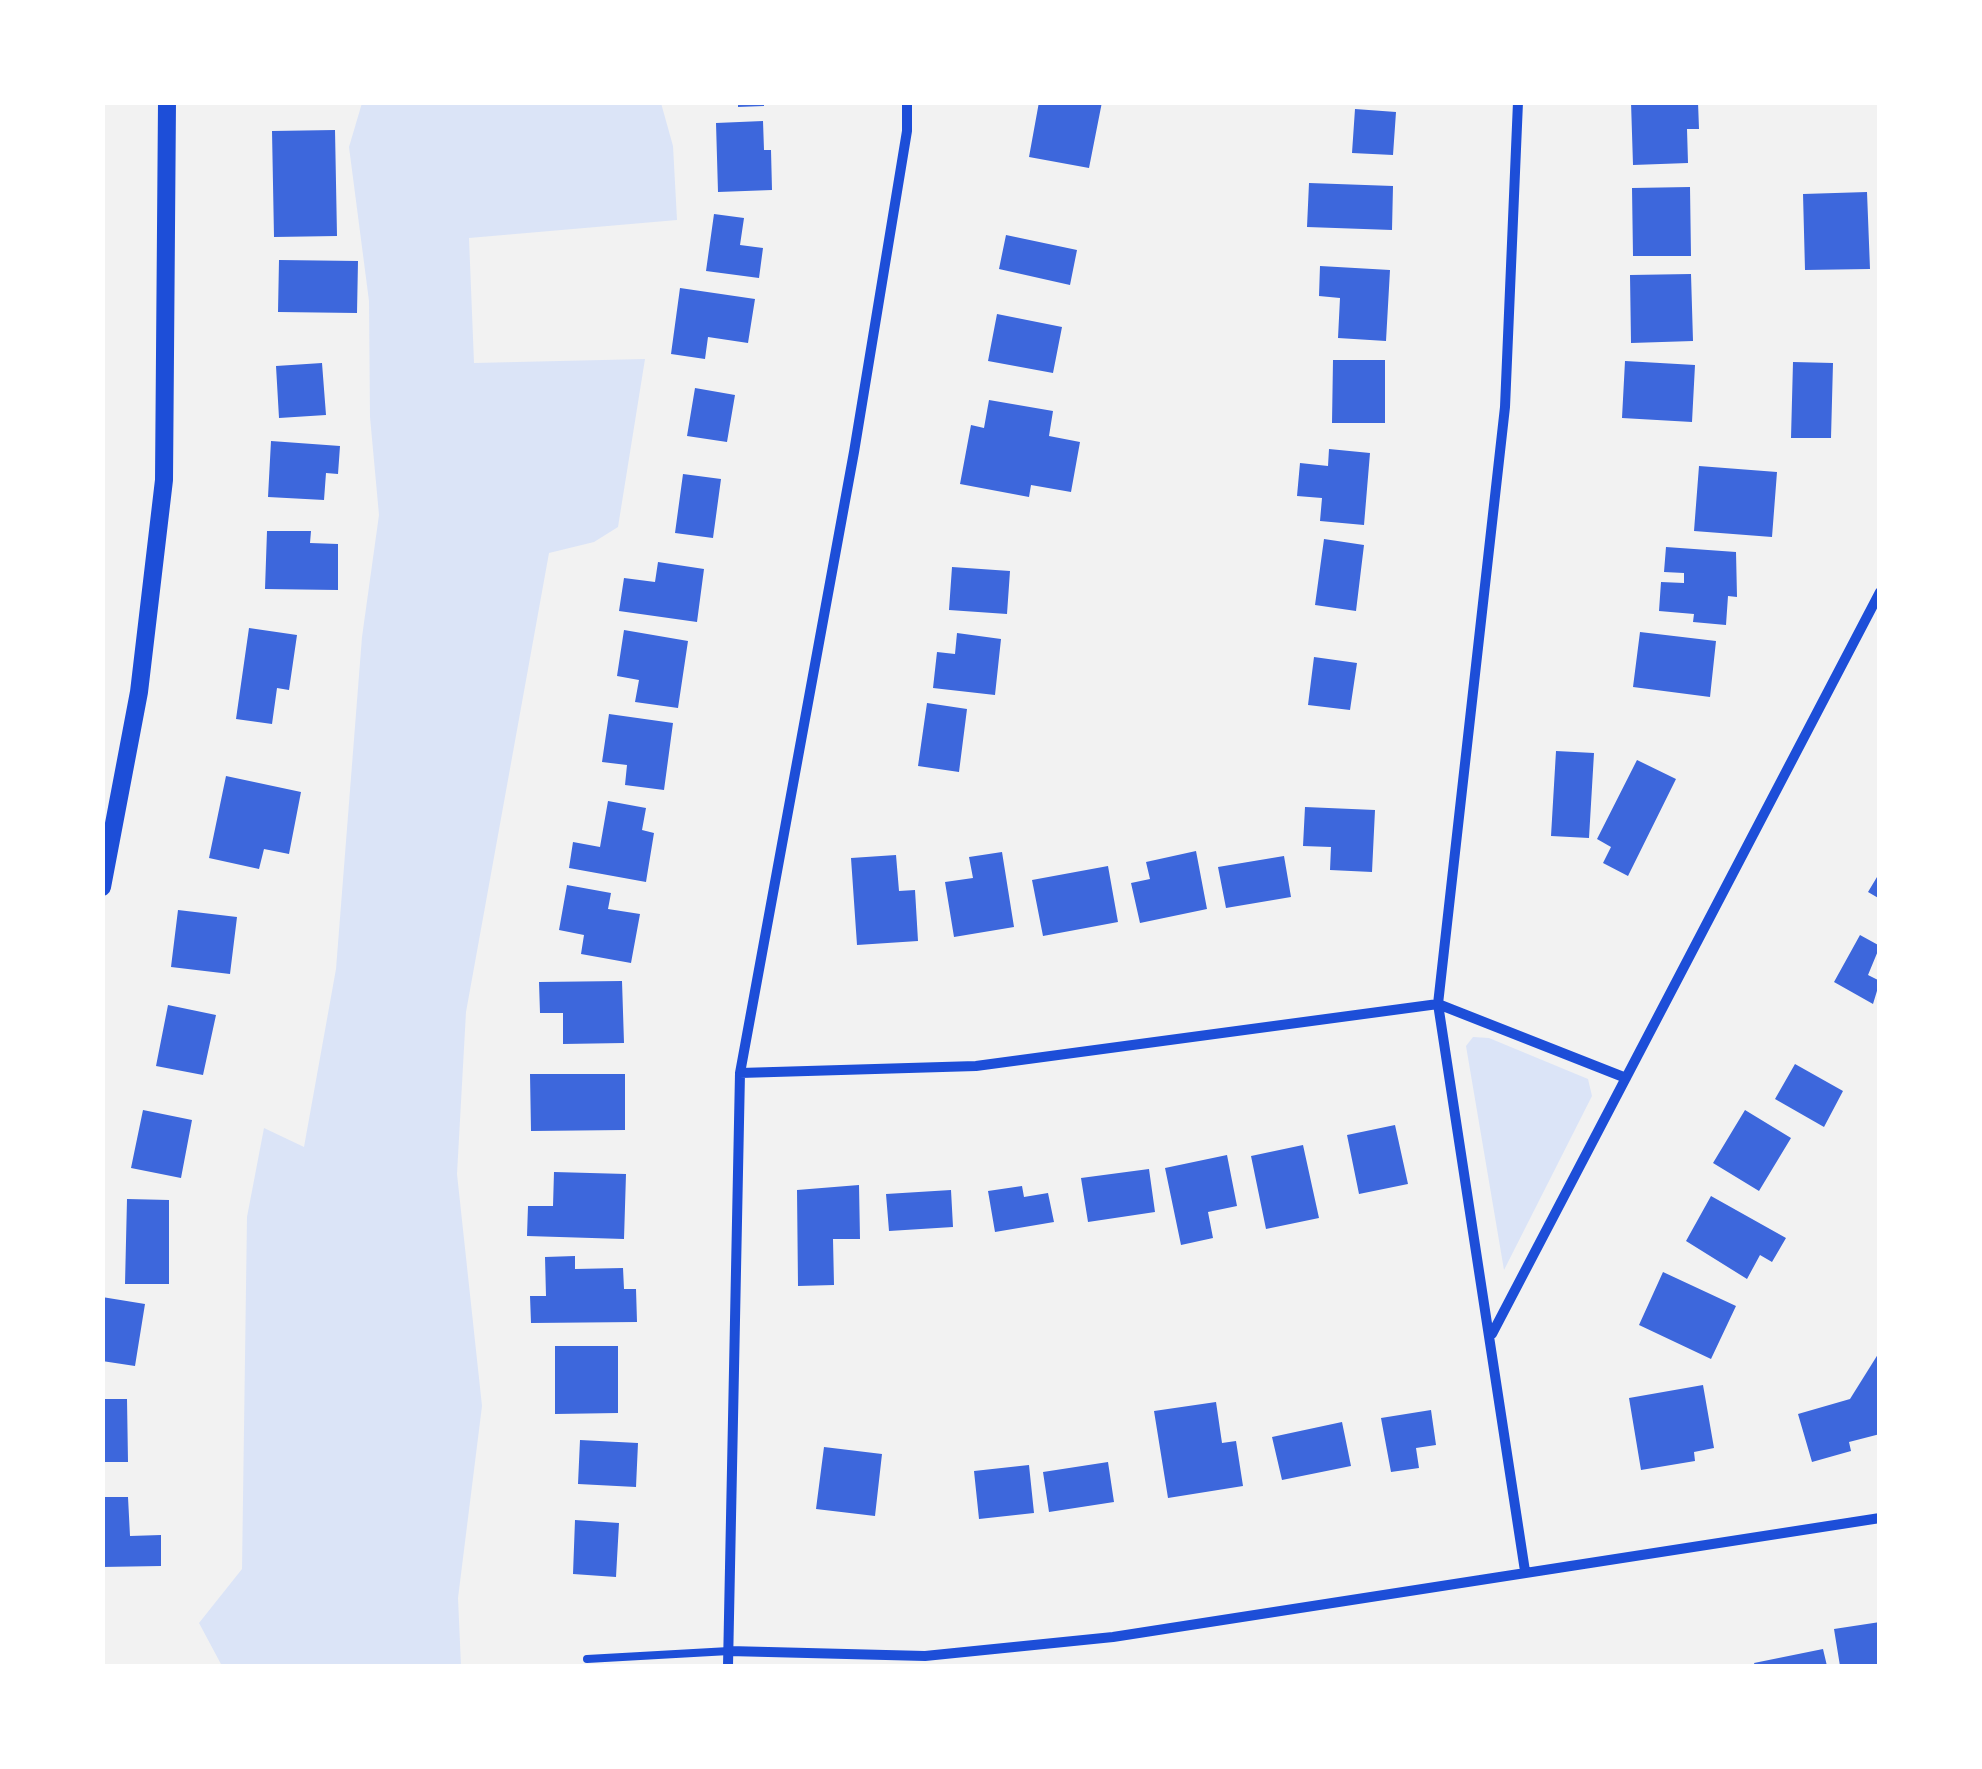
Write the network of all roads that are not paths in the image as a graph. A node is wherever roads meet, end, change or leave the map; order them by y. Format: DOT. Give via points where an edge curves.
graph roads {
  1 [pos="168,102"];
  2 [pos="907,102"];
  3 [pos="1518,102"];
  4 [pos="1880,592"];
  5 [pos="102,886"];
  6 [pos="1438,1004"];
  7 [pos="740,1073"];
  8 [pos="1626,1078"];
  9 [pos="1492,1334"];
  10 [pos="1880,1518"];
  11 [pos="1525,1572"];
  12 [pos="729,1652"];
  13 [pos="587,1659"];
  14 [pos="728,1666"];
  1 -- 5 [label="street" via="164,480 139,692"];
  2 -- 7 [label="street" via="854,452"];
  3 -- 6 [label="street" via="1505,407"];
  4 -- 8 [label="street"];
  6 -- 7 [label="street" via="976,1066"];
  6 -- 8 [label="street"];
  6 -- 9 [label="street"];
  7 -- 12 [label="street"];
  8 -- 9 [label="street"];
  9 -- 11 [label="street"];
  10 -- 11 [label="street"];
  11 -- 12 [label="street" via="1114,1637 926,1656"];
  12 -- 13 [label="lane"];
  12 -- 14 [label="street"];
}
